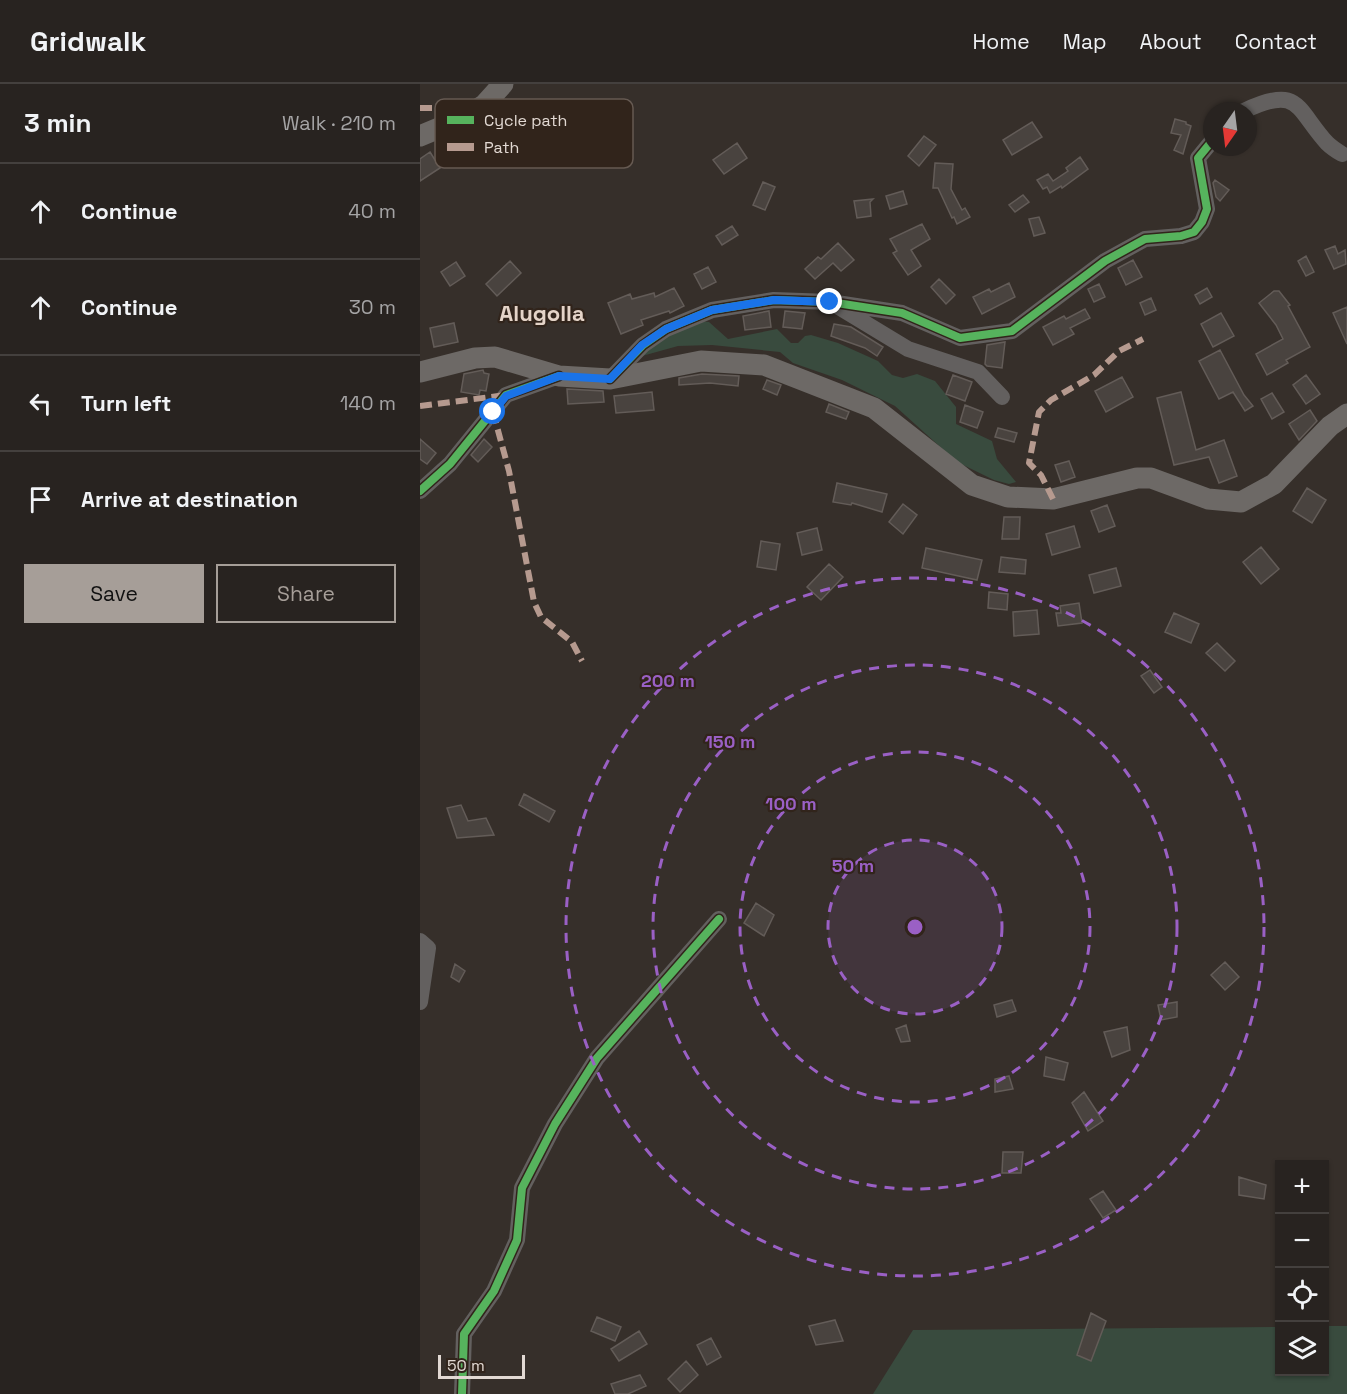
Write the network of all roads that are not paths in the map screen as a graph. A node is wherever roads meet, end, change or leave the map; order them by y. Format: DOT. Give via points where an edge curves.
graph roads {
  1 [pos="502,84"];
  2 [pos="489,99"];
  3 [pos="1256,102"];
  4 [pos="435,130"];
  5 [pos="420,136"];
  6 [pos="1203,152"];
  7 [pos="1342,154"];
  8 [pos="830,302"];
  9 [pos="420,372"];
  10 [pos="559,376"];
  11 [pos="610,379"];
  12 [pos="1002,397"];
  13 [pos="1347,414"];
  14 [pos="420,491"];
  15 [pos="719,919"];
  16 [pos="420,941"];
  17 [pos="420,1002"];
  18 [pos="462,1394"];
  1 -- 2 [label="main road"];
  3 -- 7 [label="street" via="1278,92 1297,98 1328,143"];
  4 -- 5 [label="main road"];
  6 -- 8 [label="street" via="1198,158 1207,209 1194,232 1145,239 1105,261 1012,331 960,338 902,313"];
  8 -- 11 [label="street" via="774,300 712,310 666,329 642,345"];
  8 -- 12 [label="street" via="908,349 978,372"];
  9 -- 10 [label="main road" via="495,357"];
  10 -- 11 [label="main road"];
  10 -- 14 [label="street" via="506,396 450,464"];
  11 -- 13 [label="main road" via="701,361 764,365 874,408 972,485 1008,497 1041,499 1151,478 1208,499 1241,502 1274,484 1330,426"];
  15 -- 18 [label="street" via="597,1058 555,1124 522,1188 517,1240 494,1291 464,1334"];
  16 -- 17 [label="street" via="428,948"];
}
